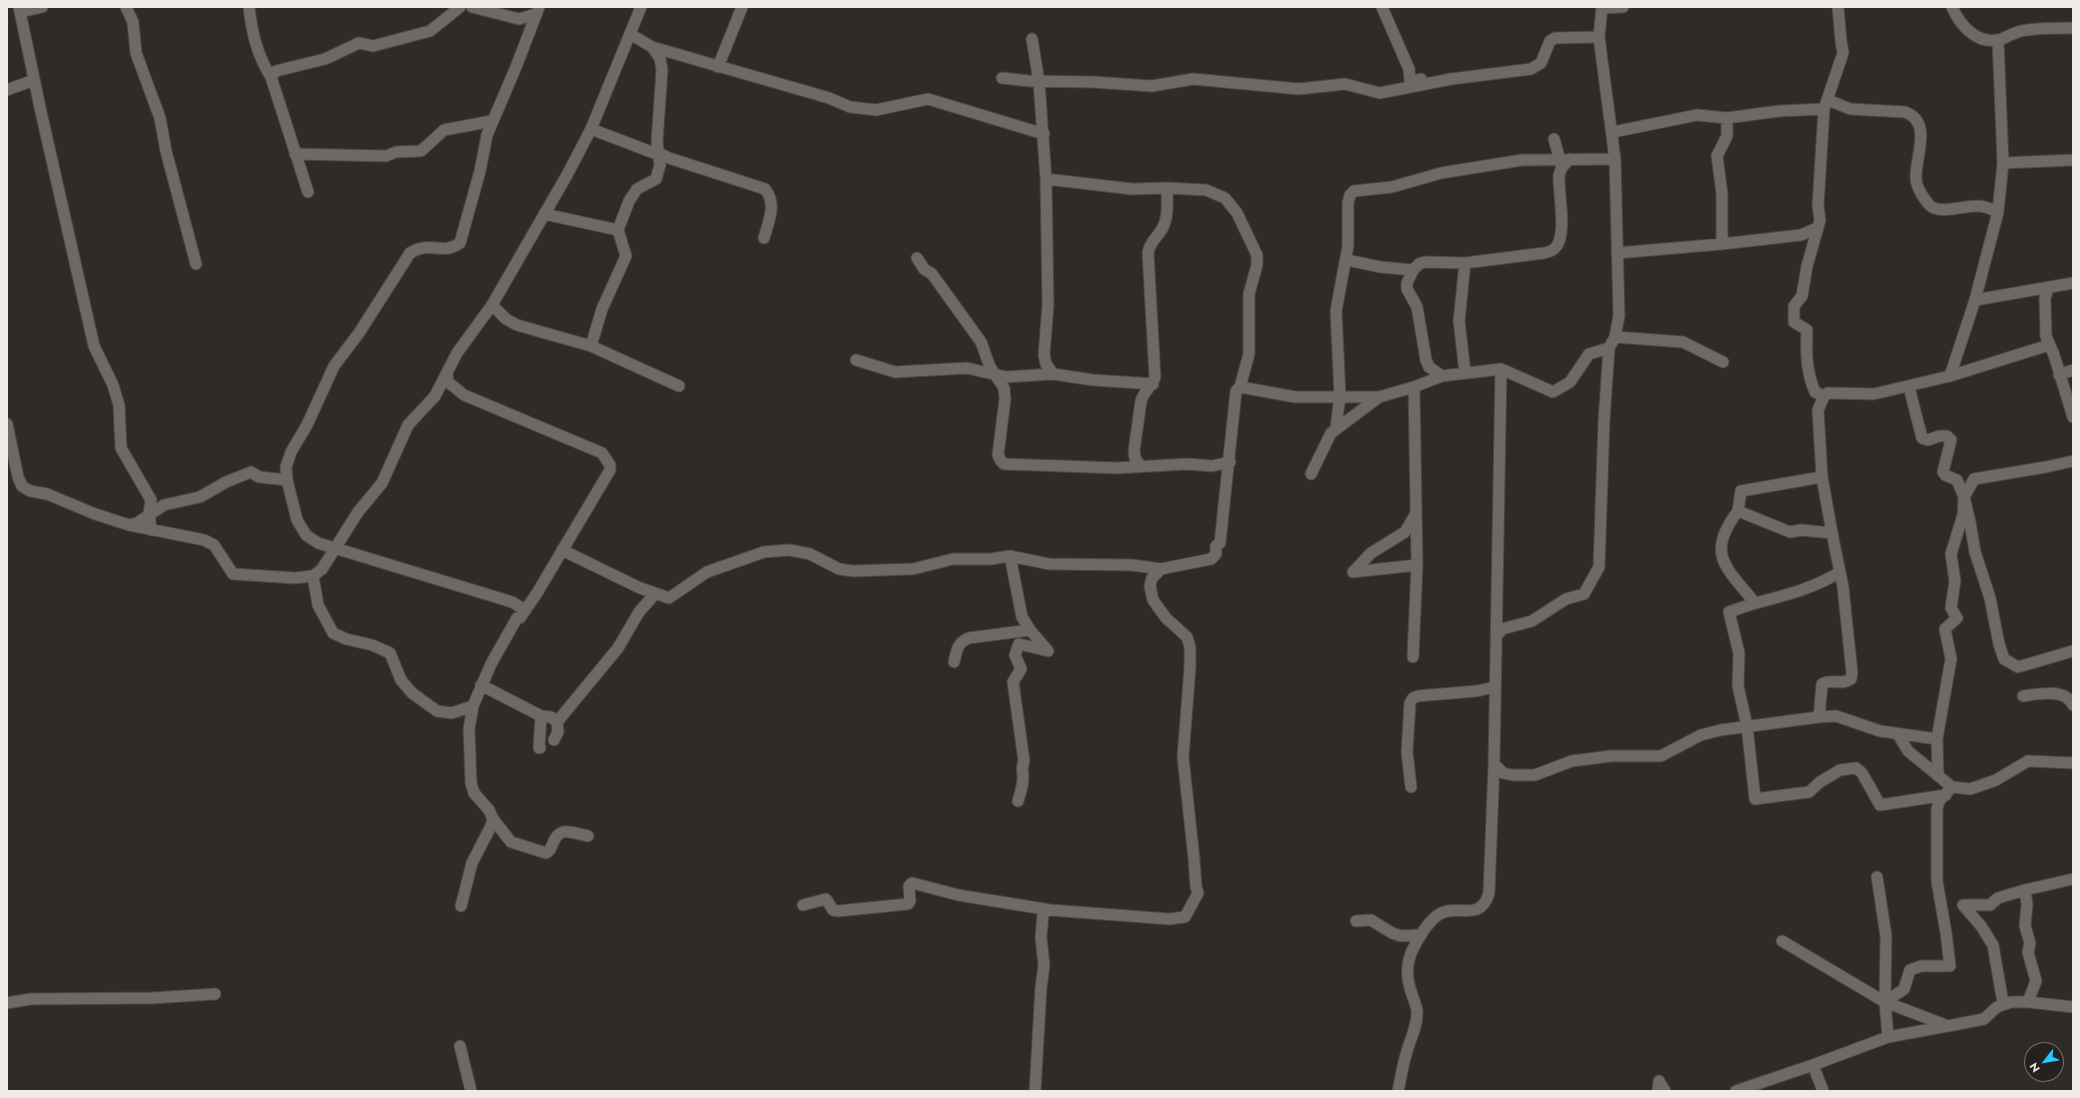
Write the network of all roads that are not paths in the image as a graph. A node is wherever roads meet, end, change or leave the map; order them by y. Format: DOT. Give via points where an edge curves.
graph roads {
  1 [pos="42,7"];
  2 [pos="126,7"];
  3 [pos="132,7"];
  4 [pos="249,7"];
  5 [pos="472,7"];
  6 [pos="641,7"];
  7 [pos="742,7"];
  8 [pos="1382,7"];
  9 [pos="1623,7"];
  10 [pos="1838,7"];
  11 [pos="1952,7"];
  12 [pos="1602,8"];
  13 [pos="456,9"];
  14 [pos="20,10"];
  15 [pos="538,10"];
  16 [pos="2073,28"];
  17 [pos="630,34"];
  18 [pos="1599,37"];
  19 [pos="1032,39"];
  20 [pos="1998,40"];
  21 [pos="652,47"];
  22 [pos="136,54"];
  23 [pos="718,67"];
  24 [pos="271,77"];
  25 [pos="1002,78"];
  26 [pos="1451,79"];
  27 [pos="34,80"];
  28 [pos="1039,82"];
  29 [pos="7,90"];
  30 [pos="1826,104"];
  31 [pos="1727,118"];
  32 [pos="492,121"];
  33 [pos="591,130"];
  34 [pos="1613,132"];
  35 [pos="1044,134"];
  36 [pos="1554,139"];
  37 [pos="659,153"];
  38 [pos="295,154"];
  39 [pos="1615,159"];
  40 [pos="2073,160"];
  41 [pos="1563,161"];
  42 [pos="2004,163"];
  43 [pos="1046,178"];
  44 [pos="1167,188"];
  45 [pos="308,192"];
  46 [pos="1998,212"];
  47 [pos="544,214"];
  48 [pos="1817,228"];
  49 [pos="618,230"];
  50 [pos="764,238"];
  51 [pos="1722,244"];
  52 [pos="1617,253"];
  53 [pos="917,258"];
  54 [pos="1352,261"];
  55 [pos="1465,263"];
  56 [pos="196,264"];
  57 [pos="1413,270"];
  58 [pos="2073,283"];
  59 [pos="2048,289"];
  60 [pos="1975,300"];
  61 [pos="492,305"];
  62 [pos="1615,337"];
  63 [pos="2049,345"];
  64 [pos="591,346"];
  65 [pos="1609,348"];
  66 [pos="856,360"];
  67 [pos="1723,362"];
  68 [pos="1501,369"];
  69 [pos="2073,370"];
  70 [pos="1465,372"];
  71 [pos="447,374"];
  72 [pos="1053,374"];
  73 [pos="996,375"];
  74 [pos="2059,375"];
  75 [pos="1442,376"];
  76 [pos="1950,376"];
  77 [pos="1152,384"];
  78 [pos="679,386"];
  79 [pos="1240,387"];
  80 [pos="1414,387"];
  81 [pos="1909,387"];
  82 [pos="1340,396"];
  83 [pos="1824,396"];
  84 [pos="1379,397"];
  85 [pos="2073,417"];
  86 [pos="7,424"];
  87 [pos="1336,428"];
  88 [pos="2073,461"];
  89 [pos="1230,462"];
  90 [pos="1140,465"];
  91 [pos="1311,474"];
  92 [pos="1822,477"];
  93 [pos="287,480"];
  94 [pos="1964,498"];
  95 [pos="1738,511"];
  96 [pos="149,513"];
  97 [pos="1416,515"];
  98 [pos="129,524"];
  99 [pos="151,530"];
  100 [pos="1832,533"];
  101 [pos="336,548"];
  102 [pos="562,550"];
  103 [pos="1010,556"];
  104 [pos="1417,565"];
  105 [pos="1161,569"];
  106 [pos="1840,572"];
  107 [pos="313,576"];
  108 [pos="655,594"];
  109 [pos="525,610"];
  110 [pos="1728,612"];
  111 [pos="1030,630"];
  112 [pos="1496,637"];
  113 [pos="2073,651"];
  114 [pos="1413,657"];
  115 [pos="954,662"];
  116 [pos="481,685"];
  117 [pos="1495,688"];
  118 [pos="2023,696"];
  119 [pos="2073,704"];
  120 [pos="473,706"];
  121 [pos="541,716"];
  122 [pos="1819,717"];
  123 [pos="557,722"];
  124 [pos="1747,726"];
  125 [pos="1897,733"];
  126 [pos="554,740"];
  127 [pos="1937,740"];
  128 [pos="540,748"];
  129 [pos="2073,763"];
  130 [pos="1494,764"];
  131 [pos="1938,776"];
  132 [pos="1411,787"];
  133 [pos="1949,791"];
  134 [pos="1018,801"];
  135 [pos="493,819"];
  136 [pos="588,836"];
  137 [pos="1877,877"];
  138 [pos="2073,879"];
  139 [pos="2025,890"];
  140 [pos="803,905"];
  141 [pos="461,906"];
  142 [pos="1050,910"];
  143 [pos="1356,921"];
  144 [pos="1421,935"];
  145 [pos="1782,941"];
  146 [pos="215,994"];
  147 [pos="1886,1002"];
  148 [pos="2028,1002"];
  149 [pos="7,1003"];
  150 [pos="2003,1003"];
  151 [pos="2073,1007"];
  152 [pos="1948,1026"];
  153 [pos="1888,1037"];
  154 [pos="460,1046"];
  155 [pos="1813,1065"];
  156 [pos="471,1091"];
  157 [pos="1036,1091"];
  158 [pos="1398,1091"];
  159 [pos="1658,1091"];
  160 [pos="1665,1091"];
  161 [pos="1736,1091"];
  162 [pos="1823,1091"];
  1 -- 14 [label="street"];
  2 -- 22 [label="street" via="133,22"];
  3 -- 22 [label="street" via="141,42 141,48"];
  4 -- 24 [label="street" via="252,32 263,64"];
  5 -- 15 [label="street" via="519,19"];
  6 -- 17 [label="street"];
  7 -- 23 [label="street"];
  8 -- 26 [label="street" via="1410,69 1410,82 1437,75"];
  9 -- 12 [label="street"];
  10 -- 30 [label="street" via="1843,53"];
  11 -- 20 [label="street" via="1963,26 1970,32 1981,38"];
  12 -- 18 [label="street"];
  13 -- 24 [label="street" via="430,30 373,46 359,43 325,59 276,71"];
  14 -- 27 [label="street"];
  15 -- 32 [label="street"];
  16 -- 20 [label="street" via="2013,32"];
  17 -- 21 [label="street"];
  17 -- 33 [label="street"];
  18 -- 26 [label="street" via="1550,40 1541,62 1531,69"];
  18 -- 34 [label="street"];
  19 -- 28 [label="street"];
  20 -- 42 [label="street"];
  21 -- 23 [label="street"];
  21 -- 37 [label="street" via="660,58 662,70 657,142"];
  22 -- 56 [label="street" via="160,118 166,151"];
  23 -- 35 [label="street" via="850,106 876,110 928,99"];
  24 -- 38 [label="street"];
  25 -- 28 [label="street"];
  26 -- 28 [label="street" via="1380,92 1345,84 1299,89 1192,79 1152,86"];
  27 -- 29 [label="street"];
  27 -- 96 [label="street" via="94,346 113,385 119,405 121,448 151,500"];
  28 -- 35 [label="street"];
  30 -- 31 [label="street"];
  30 -- 46 [label="street" via="1913,115 1918,122 1921,135 1916,178 1919,190 1926,201 1932,207 1940,209 1978,206"];
  30 -- 48 [label="street" via="1818,206 1820,220"];
  31 -- 34 [label="street" via="1705,114"];
  31 -- 51 [label="street" via="1727,136 1717,156 1722,194"];
  32 -- 38 [label="street" via="444,130 421,151 396,152 386,156"];
  32 -- 93 [label="street" via="460,243 453,248 428,246 410,252 359,334 334,366 307,425 291,452 286,466"];
  33 -- 37 [label="street"];
  33 -- 47 [label="street"];
  34 -- 39 [label="street"];
  35 -- 43 [label="street"];
  36 -- 41 [label="street"];
  37 -- 49 [label="street" via="659,173 650,183 637,188"];
  37 -- 50 [label="street" via="765,189 770,196 772,211"];
  38 -- 45 [label="street"];
  39 -- 41 [label="street"];
  39 -- 52 [label="street"];
  40 -- 42 [label="street"];
  41 -- 55 [label="street" via="1558,185 1562,233 1554,249 1544,253"];
  41 -- 82 [label="street" via="1522,160 1440,173 1392,187 1354,191 1350,195 1348,246 1336,320"];
  42 -- 46 [label="street"];
  43 -- 44 [label="street" via="1132,189"];
  43 -- 72 [label="street" via="1048,305 1044,355 1046,364"];
  44 -- 77 [label="street" via="1167,215 1160,233 1149,244 1148,253 1155,362 1155,377"];
  44 -- 79 [label="street" via="1206,190 1225,198 1237,213 1258,255 1249,294 1249,354"];
  46 -- 60 [label="street"];
  47 -- 49 [label="street"];
  47 -- 61 [label="street"];
  48 -- 51 [label="street" via="1801,235"];
  48 -- 83 [label="street" via="1802,296 1794,306 1794,322 1807,330 1806,355 1810,380 1815,392"];
  49 -- 64 [label="street" via="626,256 602,309"];
  51 -- 52 [label="street"];
  52 -- 62 [label="street" via="1619,316"];
  53 -- 73 [label="street" via="924,269 932,274 981,342 990,367"];
  54 -- 57 [label="street"];
  55 -- 57 [label="street" via="1425,262"];
  55 -- 70 [label="street" via="1459,321"];
  57 -- 75 [label="street" via="1407,283 1416,307 1426,360 1429,367"];
  58 -- 59 [label="street"];
  59 -- 60 [label="street"];
  59 -- 63 [label="street" via="2045,298 2046,336"];
  60 -- 76 [label="street"];
  61 -- 64 [label="street" via="506,320 517,325"];
  61 -- 71 [label="street" via="458,353"];
  62 -- 65 [label="street"];
  62 -- 67 [label="street" via="1683,342"];
  63 -- 74 [label="street"];
  63 -- 76 [label="street"];
  64 -- 78 [label="street"];
  65 -- 68 [label="street" via="1589,354 1570,382 1553,392"];
  65 -- 112 [label="street" via="1599,567 1584,594 1566,599 1532,621 1502,629"];
  66 -- 73 [label="street" via="896,372 967,368"];
  68 -- 70 [label="street"];
  68 -- 112 [label="street"];
  69 -- 74 [label="street"];
  70 -- 75 [label="street"];
  71 -- 101 [label="street" via="435,396 408,425 382,483 358,512"];
  71 -- 102 [label="street" via="448,382 464,395 602,453 607,458 610,470"];
  72 -- 73 [label="street" via="1006,377"];
  72 -- 77 [label="street"];
  73 -- 90 [label="street" via="1004,388 1005,399 998,455 1004,464 1117,468"];
  74 -- 85 [label="street"];
  75 -- 80 [label="street"];
  76 -- 81 [label="street"];
  77 -- 90 [label="street" via="1141,401 1134,451"];
  79 -- 82 [label="street" via="1295,397"];
  79 -- 89 [label="street" via="1236,391"];
  80 -- 84 [label="street"];
  80 -- 97 [label="street"];
  81 -- 83 [label="street" via="1874,394 1828,393"];
  81 -- 94 [label="street" via="1922,438 1928,440 1947,436 1951,440 1943,472 1957,480"];
  82 -- 84 [label="street"];
  82 -- 87 [label="street"];
  83 -- 92 [label="street" via="1818,410"];
  84 -- 87 [label="street"];
  86 -- 98 [label="street" via="22,486 30,491 47,494 95,514"];
  87 -- 91 [label="street"];
  88 -- 94 [label="street" via="1974,479"];
  89 -- 90 [label="street" via="1212,466"];
  89 -- 105 [label="street" via="1220,543 1216,546 1216,554 1211,559"];
  92 -- 95 [label="street" via="1741,491"];
  92 -- 100 [label="street"];
  93 -- 96 [label="street" via="259,478 252,472 200,496 164,505"];
  93 -- 101 [label="street" via="297,520 306,535 318,543"];
  94 -- 113 [label="street" via="1975,552 1990,598 2004,659 2018,667"];
  94 -- 127 [label="street" via="1964,515 1951,554 1955,581 1951,608 1957,618 1945,629 1951,659"];
  95 -- 100 [label="street" via="1790,532 1801,530"];
  95 -- 110 [label="street" via="1727,525 1720,550 1724,562 1755,603"];
  96 -- 98 [label="street" via="136,523"];
  96 -- 99 [label="street"];
  97 -- 104 [label="street"];
  97 -- 104 [label="street" via="1405,532 1371,552 1353,572"];
  98 -- 99 [label="street"];
  99 -- 107 [label="street" via="204,540 214,545 233,574 294,578"];
  100 -- 106 [label="street"];
  101 -- 107 [label="street" via="322,569"];
  101 -- 109 [label="street" via="512,602"];
  102 -- 108 [label="street"];
  102 -- 109 [label="street"];
  103 -- 105 [label="street" via="1049,564 1132,564"];
  103 -- 108 [label="street" via="945,560 913,569 853,571 839,569 810,554 789,550 764,552 707,572 669,598"];
  103 -- 111 [label="street" via="1018,605"];
  104 -- 114 [label="street"];
  105 -- 142 [label="street" via="1152,578 1150,586 1153,600 1166,618 1187,637 1190,647 1183,757 1198,893 1185,917 1169,919"];
  106 -- 110 [label="street" via="1823,583 1802,591"];
  106 -- 122 [label="street" via="1851,679 1846,683 1822,684"];
  107 -- 120 [label="street" via="318,605 333,633 390,652 401,680 412,693 437,711 452,713"];
  108 -- 123 [label="street" via="639,612 618,648"];
  109 -- 116 [label="street" via="520,618 517,618"];
  110 -- 124 [label="street" via="1739,654 1738,686"];
  111 -- 115 [label="street" via="969,638 960,642"];
  111 -- 134 [label="street" via="1048,651 1019,644 1015,655 1021,669 1013,682 1024,761"];
  112 -- 117 [label="street"];
  116 -- 120 [label="street"];
  116 -- 121 [label="street"];
  117 -- 130 [label="street"];
  117 -- 132 [label="street" via="1413,698 1410,703 1407,752"];
  118 -- 119 [label="street" via="2043,693 2063,696 2070,699"];
  120 -- 135 [label="street" via="469,729 471,783 474,793 489,810"];
  121 -- 123 [label="street" via="551,717"];
  121 -- 128 [label="street"];
  122 -- 124 [label="street"];
  122 -- 125 [label="street" via="1836,716 1860,726"];
  123 -- 126 [label="street" via="558,732"];
  124 -- 130 [label="street" via="1701,735 1661,756 1611,756 1572,761 1535,775 1503,773"];
  124 -- 133 [label="street" via="1755,799 1809,792 1840,770 1856,768 1862,773 1880,805"];
  125 -- 127 [label="street"];
  125 -- 131 [label="street" via="1908,751"];
  127 -- 131 [label="street"];
  129 -- 133 [label="street" via="2028,761 1996,780 1970,789"];
  130 -- 144 [label="street" via="1489,893 1486,902 1478,909 1438,915"];
  131 -- 133 [label="street"];
  133 -- 147 [label="street" via="1940,800 1937,809 1937,881 1950,966 1921,966 1910,970 1904,989"];
  135 -- 136 [label="street" via="511,842 546,853 550,851 556,835 560,832"];
  135 -- 141 [label="street" via="472,863"];
  137 -- 147 [label="street" via="1886,936"];
  138 -- 139 [label="street"];
  139 -- 148 [label="street" via="2025,926 2030,943 2028,952 2036,981"];
  139 -- 150 [label="street" via="1998,898 1990,905 1963,905 1993,945"];
  140 -- 142 [label="street" via="826,899 833,910 838,911 908,904 909,886 912,883 958,895"];
  142 -- 157 [label="street" via="1043,913 1041,919 1044,965"];
  143 -- 144 [label="street" via="1370,920 1401,936"];
  144 -- 158 [label="street" via="1409,960 1408,980 1417,1012"];
  145 -- 147 [label="street"];
  146 -- 149 [label="street" via="152,998 31,999"];
  147 -- 152 [label="street"];
  147 -- 153 [label="street"];
  148 -- 150 [label="street"];
  148 -- 151 [label="street"];
  150 -- 152 [label="street" via="1984,1019"];
  152 -- 153 [label="street"];
  153 -- 155 [label="street"];
  154 -- 156 [label="street"];
  155 -- 161 [label="street"];
  155 -- 162 [label="street"];
  159 -- 160 [label="street" via="1659,1081"];
}
